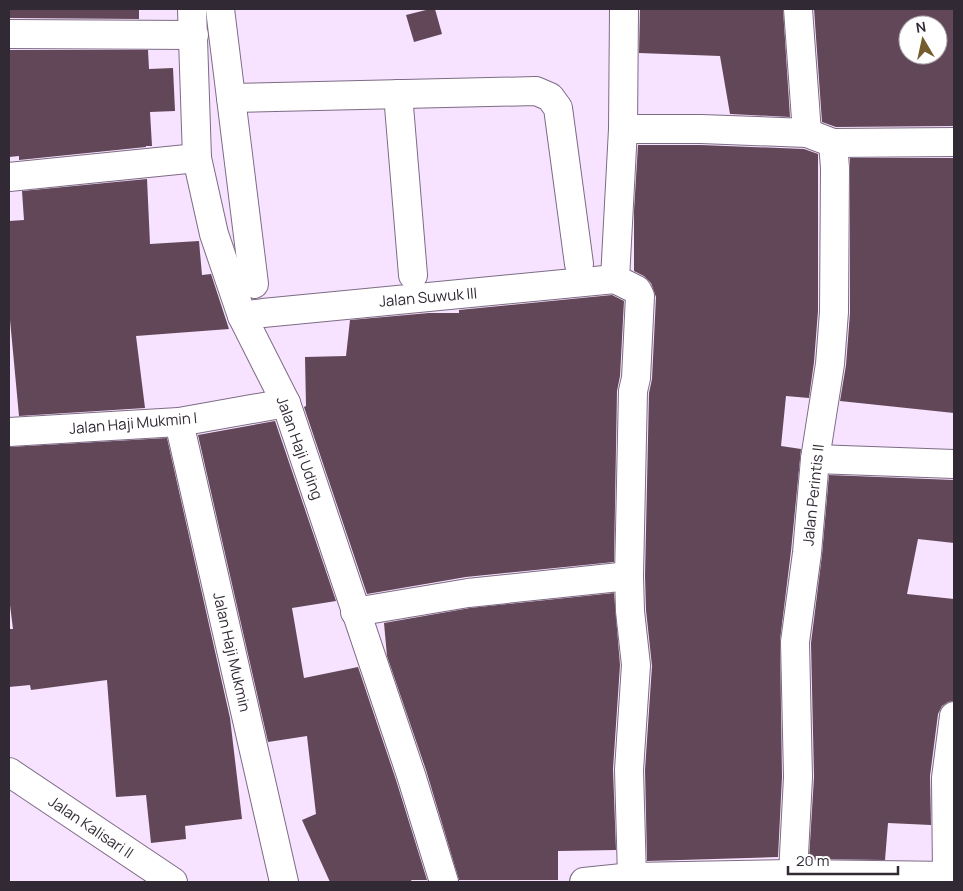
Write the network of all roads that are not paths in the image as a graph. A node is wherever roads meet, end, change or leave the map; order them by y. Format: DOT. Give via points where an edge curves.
graph roads {
  1 [pos="220,9"];
  2 [pos="624,9"];
  3 [pos="798,9"];
  4 [pos="193,22"];
  5 [pos="9,34"];
  6 [pos="398,94"];
  7 [pos="231,98"];
  8 [pos="623,128"];
  9 [pos="808,133"];
  10 [pos="954,142"];
  11 [pos="833,143"];
  12 [pos="197,158"];
  13 [pos="9,177"];
  14 [pos="579,264"];
  15 [pos="413,275"];
  16 [pos="615,279"];
  17 [pos="254,284"];
  18 [pos="242,316"];
  19 [pos="286,403"];
  20 [pos="179,422"];
  21 [pos="9,432"];
  22 [pos="815,459"];
  23 [pos="954,464"];
  24 [pos="629,576"];
  25 [pos="355,612"];
  26 [pos="954,716"];
  27 [pos="9,772"];
  28 [pos="793,874"];
  29 [pos="632,877"];
  30 [pos="939,877"];
  31 [pos="173,882"];
  32 [pos="284,882"];
  33 [pos="444,882"];
  34 [pos="584,882"];
  1 -- 7 [label="street"];
  2 -- 8 [label="street"];
  3 -- 9 [label="street"];
  4 -- 5 [label="street"];
  4 -- 12 [label="street, Jalan Haji Uding"];
  6 -- 7 [label="street"];
  6 -- 14 [label="street" via="536,91 550,97 558,108"];
  6 -- 15 [label="street"];
  7 -- 17 [label="street"];
  8 -- 9 [label="street"];
  8 -- 16 [label="street"];
  9 -- 11 [label="street"];
  10 -- 11 [label="street"];
  11 -- 22 [label="street, Jalan Perintis II" via="834,312 830,364"];
  12 -- 13 [label="street"];
  12 -- 18 [label="street, Jalan Haji Uding" via="214,234"];
  16 -- 18 [label="street, Jalan Suwuk III"];
  16 -- 24 [label="street" via="637,290 640,296 633,391"];
  18 -- 19 [label="street, Jalan Haji Uding"];
  19 -- 20 [label="street, Jalan Haji Mukmin I"];
  19 -- 25 [label="street, Jalan Haji Uding"];
  20 -- 21 [label="street, Jalan Haji Mukmin I"];
  20 -- 32 [label="street, Jalan Haji Mukmin"];
  22 -- 23 [label="street"];
  22 -- 28 [label="street, Jalan Perintis II" via="795,642 798,777"];
  24 -- 25 [label="street" via="468,593"];
  24 -- 29 [label="street" via="636,665 628,770"];
  25 -- 33 [label="street, Jalan Haji Uding"];
  26 -- 30 [label="street"];
  27 -- 31 [label="street, Jalan Kalisari II"];
  28 -- 29 [label="street"];
  28 -- 30 [label="street"];
  29 -- 34 [label="street"];
}
